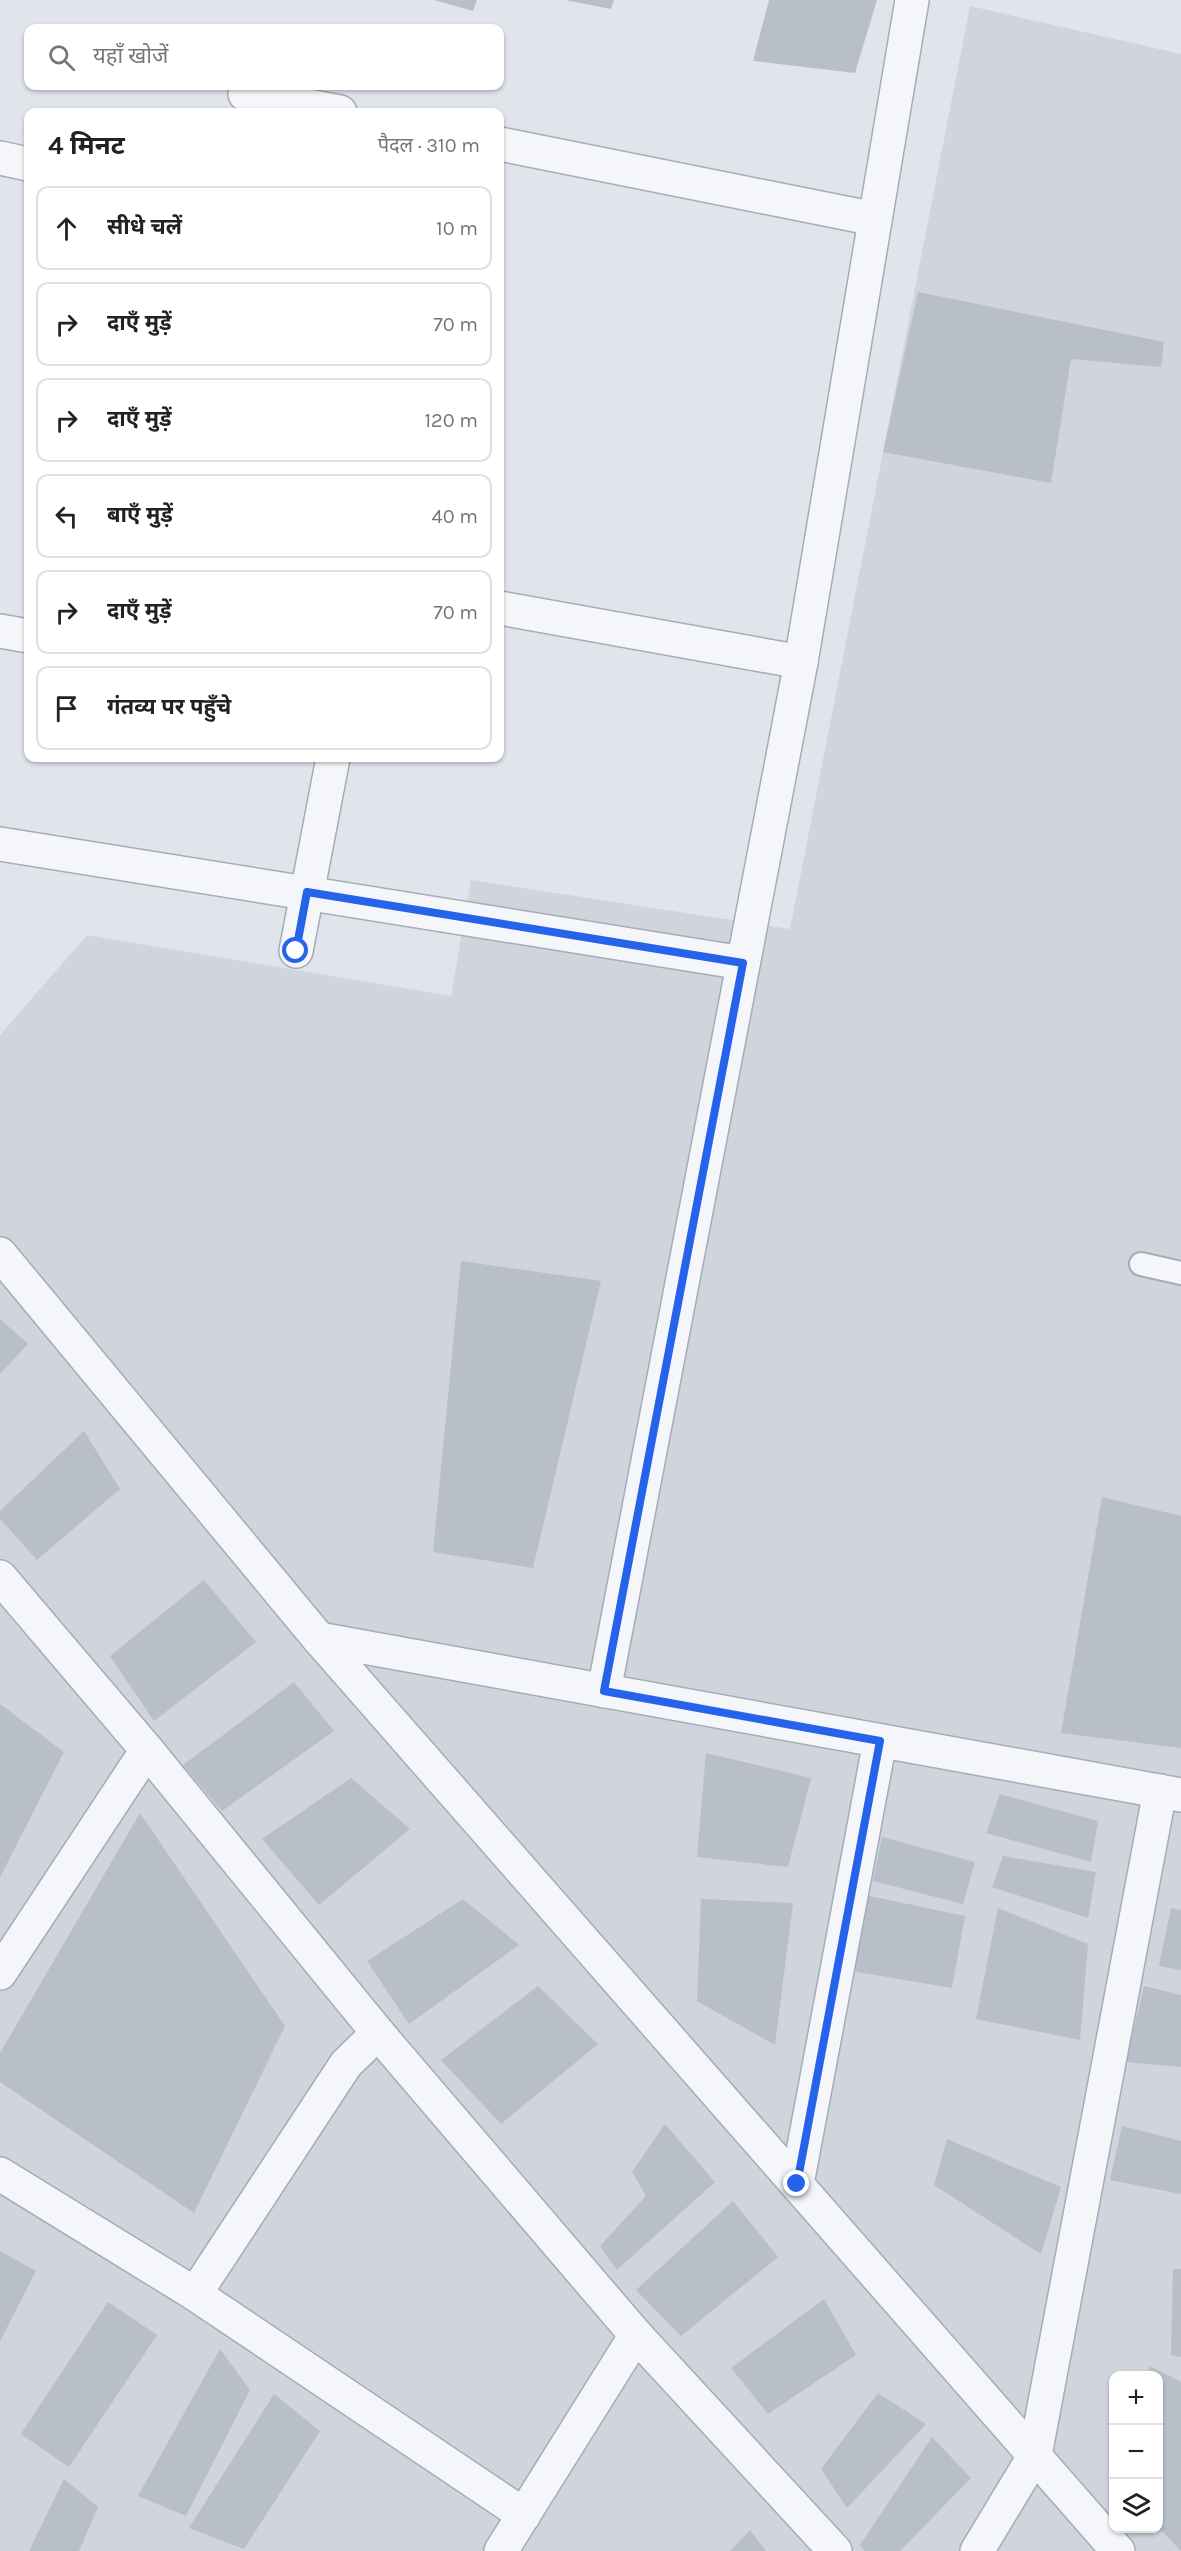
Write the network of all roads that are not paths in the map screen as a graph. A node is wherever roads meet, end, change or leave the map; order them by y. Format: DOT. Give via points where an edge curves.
graph roads {
  1 [pos="912,0"];
  2 [pos="245,94"];
  3 [pos="319,108"];
  4 [pos="504,145"];
  5 [pos="0,158"];
  6 [pos="24,163"];
  7 [pos="874,219"];
  8 [pos="504,609"];
  9 [pos="0,631"];
  10 [pos="24,635"];
  11 [pos="801,662"];
  12 [pos="332,762"];
  13 [pos="0,844"];
  14 [pos="307,892"];
  15 [pos="296,951"];
  16 [pos="743,963"];
  17 [pos="0,1254"];
  18 [pos="1141,1264"];
  19 [pos="1181,1273"];
  20 [pos="0,1577"];
  21 [pos="319,1639"];
  22 [pos="604,1691"];
  23 [pos="880,1741"];
  24 [pos="147,1750"];
  25 [pos="1171,1793"];
  26 [pos="0,1973"];
  27 [pos="378,2033"];
  28 [pos="0,2174"];
  29 [pos="797,2184"];
  30 [pos="195,2294"];
  31 [pos="636,2335"];
  32 [pos="1035,2455"];
  33 [pos="524,2515"];
  34 [pos="501,2551"];
  35 [pos="835,2551"];
  36 [pos="977,2551"];
  37 [pos="1118,2551"];
  1 -- 7 [label="street"];
  2 -- 3 [label="street"];
  4 -- 7 [label="street"];
  5 -- 6 [label="street"];
  7 -- 11 [label="street"];
  8 -- 11 [label="street"];
  9 -- 10 [label="street"];
  11 -- 16 [label="street"];
  12 -- 14 [label="street"];
  13 -- 14 [label="street"];
  14 -- 15 [label="street"];
  14 -- 16 [label="street"];
  16 -- 22 [label="street"];
  17 -- 21 [label="street"];
  18 -- 19 [label="lane"];
  20 -- 24 [label="street"];
  21 -- 22 [label="street"];
  21 -- 29 [label="street"];
  22 -- 23 [label="street"];
  23 -- 25 [label="street"];
  23 -- 29 [label="street"];
  24 -- 26 [label="street"];
  24 -- 27 [label="street"];
  25 -- 32 [label="street"];
  27 -- 30 [label="street" via="346,2064"];
  27 -- 31 [label="street"];
  28 -- 30 [label="street"];
  29 -- 32 [label="street"];
  30 -- 33 [label="street"];
  31 -- 33 [label="street"];
  31 -- 35 [label="street"];
  32 -- 36 [label="street"];
  32 -- 37 [label="street"];
  33 -- 34 [label="street"];
}
